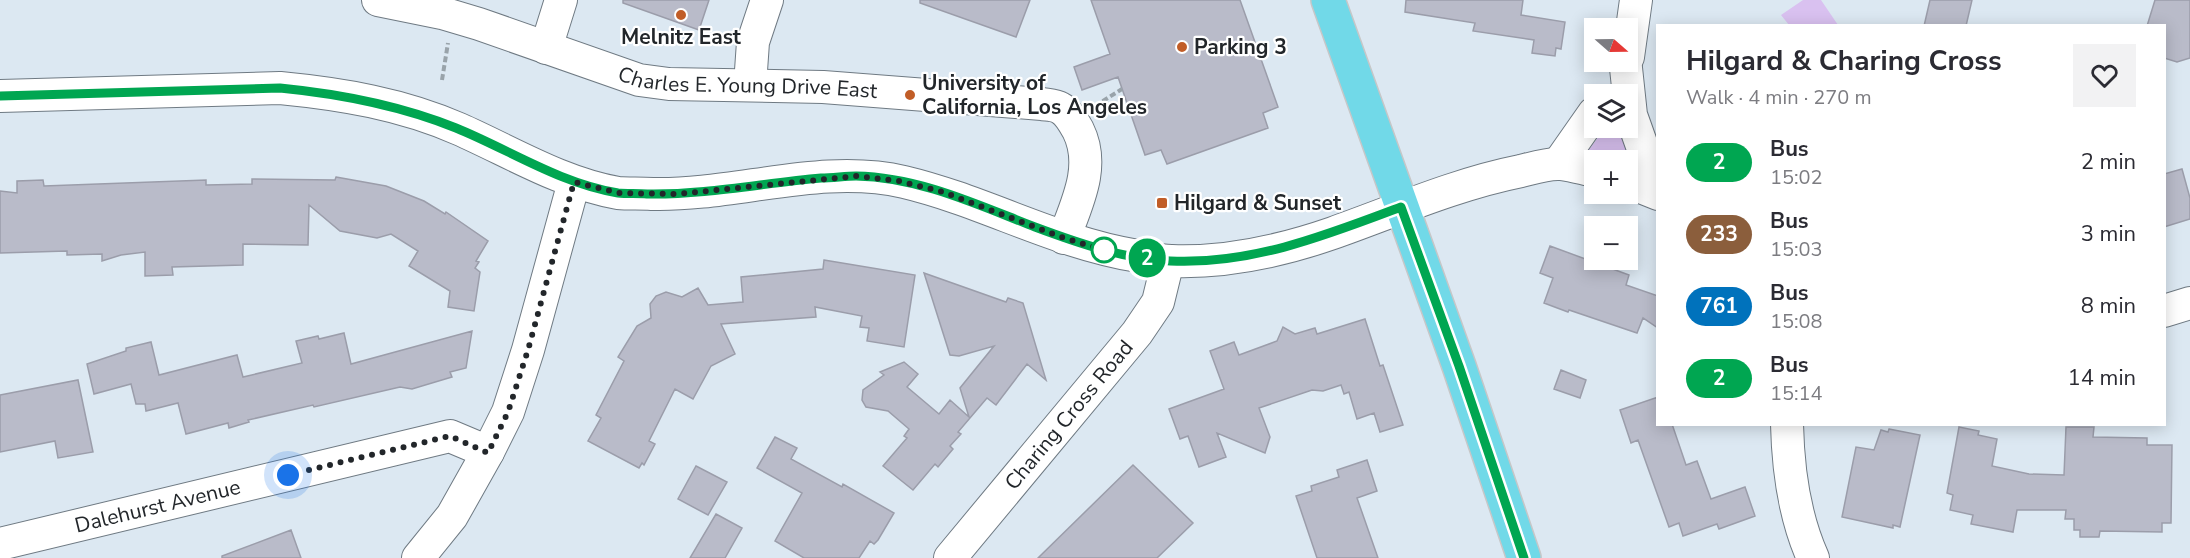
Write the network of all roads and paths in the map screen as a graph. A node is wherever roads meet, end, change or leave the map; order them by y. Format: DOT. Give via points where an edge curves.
graph roads {
  1 [pos="378,0"];
  2 [pos="561,0"];
  3 [pos="767,0"];
  4 [pos="1328,0"];
  5 [pos="1636,0"];
  6 [pos="482,12"];
  7 [pos="1633,18"];
  8 [pos="450,35"];
  9 [pos="546,48"];
  10 [pos="1628,72"];
  11 [pos="442,80"];
  12 [pos="750,85"];
  13 [pos="1122,89"];
  14 [pos="0,96"];
  15 [pos="1092,108"];
  16 [pos="1584,127"];
  17 [pos="1559,163"];
  18 [pos="1584,169"];
  19 [pos="1656,179"];
  20 [pos="574,182"];
  21 [pos="1638,186"];
  22 [pos="1656,193"];
  23 [pos="1401,207"];
  24 [pos="1064,238"];
  25 [pos="1168,261"];
  26 [pos="2190,303"];
  27 [pos="2166,310"];
  28 [pos="1787,426"];
  29 [pos="488,453"];
  30 [pos="0,544"];
  31 [pos="418,558"];
  32 [pos="950,558"];
  33 [pos="1524,558"];
  34 [pos="1813,558"];
  1 -- 6 [label="street, Charles E. Young Drive East" via="442,13"];
  2 -- 9 [label="street"];
  3 -- 12 [label="street" via="753,42"];
  4 -- 23 [label="main road"];
  5 -- 7 [label="street"];
  6 -- 9 [label="street, Charles E. Young Drive East"];
  8 -- 11 [label="path"];
  9 -- 12 [label="street, Charles E. Young Drive East" via="639,80"];
  10 -- 19 [label="street" via="1631,115"];
  12 -- 24 [label="street, Charles E. Young Drive East" via="823,87 1060,108 1073,121 1085,144 1087,165"];
  13 -- 15 [label="path"];
  14 -- 20 [label="street" via="280,88 327,92 409,111 457,128"];
  16 -- 17 [label="street"];
  17 -- 18 [label="street"];
  17 -- 23 [label="street" via="1483,178"];
  20 -- 24 [label="street" via="619,193 677,194 857,176 943,192"];
  20 -- 29 [label="street" via="528,350 508,412"];
  21 -- 22 [label="street"];
  23 -- 25 [label="street" via="1251,256"];
  23 -- 33 [label="main road"];
  24 -- 25 [label="street" via="1113,252"];
  25 -- 32 [label="street, Charing Cross Road" via="1158,302 1137,333"];
  26 -- 27 [label="street"];
  28 -- 34 [label="street" via="1787,459 1800,530"];
  29 -- 30 [label="street, Dalehurst Avenue" via="450,436"];
  29 -- 31 [label="street" via="452,516"];
}
